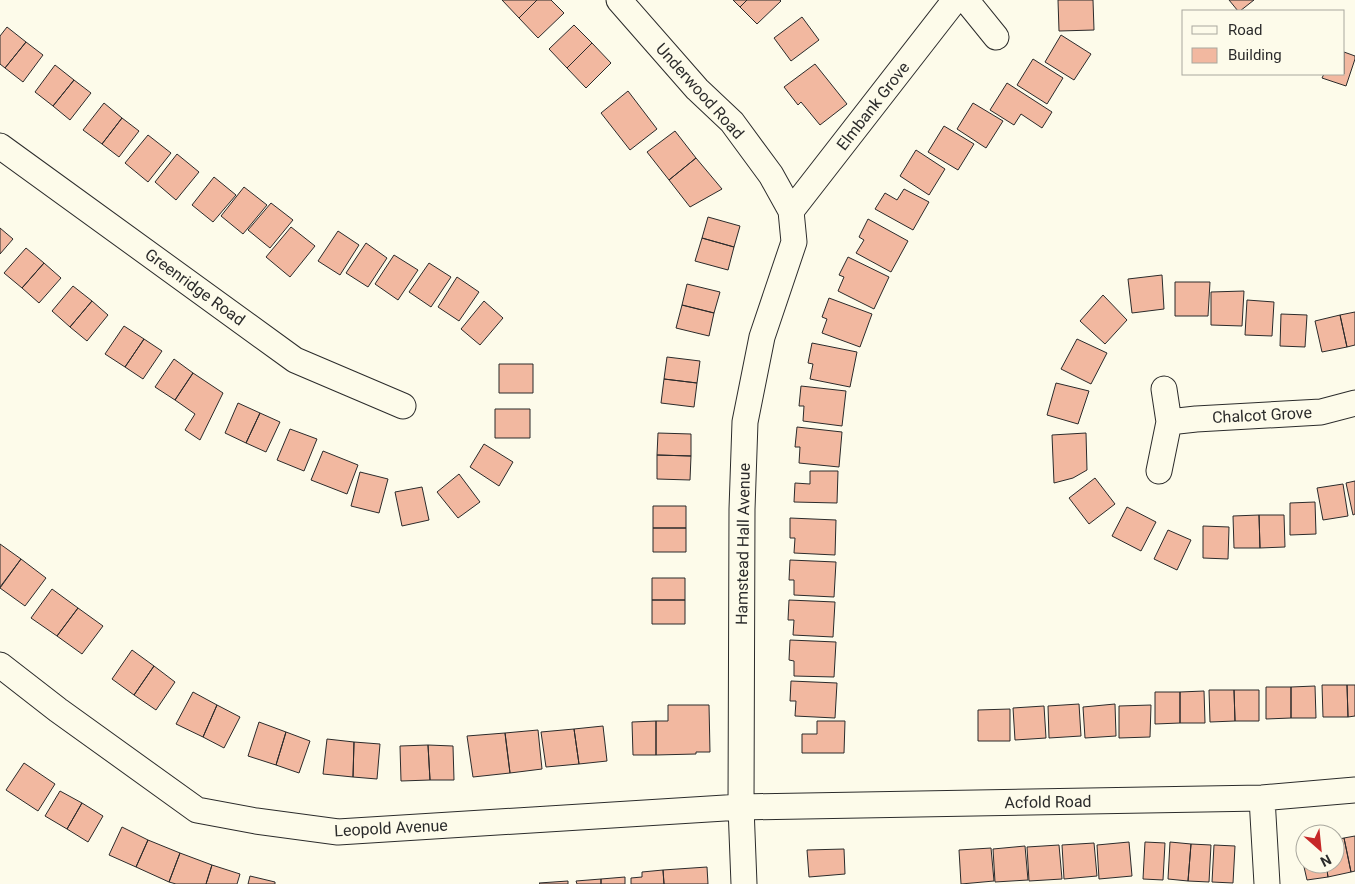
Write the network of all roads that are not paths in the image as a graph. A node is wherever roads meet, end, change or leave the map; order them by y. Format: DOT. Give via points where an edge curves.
graph roads {
  1 [pos="619,0"];
  2 [pos="955,0"];
  3 [pos="966,0"];
  4 [pos="996,37"];
  5 [pos="0,146"];
  6 [pos="791,211"];
  7 [pos="1164,389"];
  8 [pos="1355,403"];
  9 [pos="403,406"];
  10 [pos="1168,422"];
  11 [pos="1159,471"];
  12 [pos="0,664"];
  13 [pos="1355,790"];
  14 [pos="1262,798"];
  15 [pos="741,807"];
  16 [pos="744,884"];
  17 [pos="1267,884"];
  1 -- 6 [label="street, Underwood Road" via="697,89 732,122 771,175"];
  2 -- 6 [label="street, Elmbank Grove"];
  3 -- 4 [label="street"];
  5 -- 9 [label="street, Greenridge Road" via="296,360"];
  6 -- 15 [label="street, Hamstead Hall Avenue" via="794,242 762,336 745,422"];
  7 -- 10 [label="street"];
  8 -- 10 [label="street, Chalcot Grove" via="1321,412"];
  10 -- 11 [label="street"];
  12 -- 15 [label="street, Leopold Avenue" via="197,810 338,832"];
  13 -- 14 [label="street, Acfold Road"];
  14 -- 15 [label="street, Acfold Road"];
  14 -- 17 [label="street"];
  15 -- 16 [label="street, Hamstead Hall Avenue"];
}
